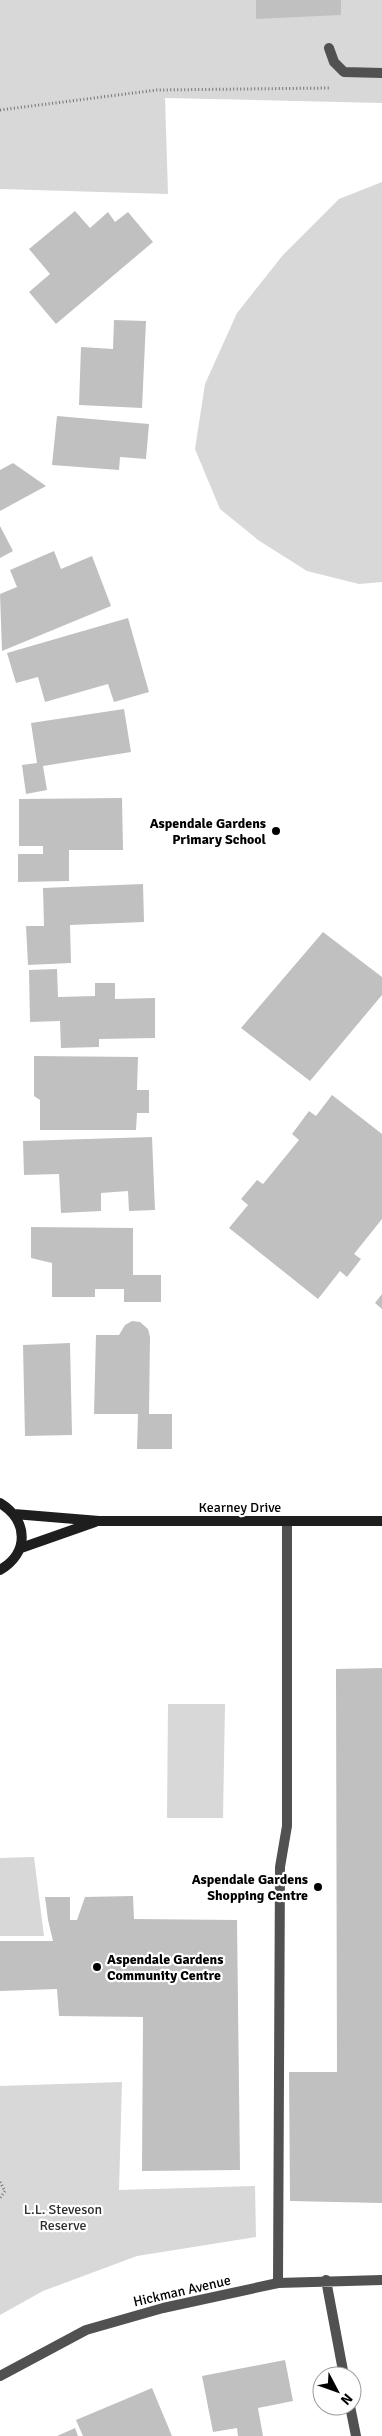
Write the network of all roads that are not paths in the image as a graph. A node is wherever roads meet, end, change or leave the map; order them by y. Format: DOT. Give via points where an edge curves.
graph roads {
  1 [pos="329,48"];
  2 [pos="382,73"];
  3 [pos="0,1503"];
  4 [pos="14,1514"];
  5 [pos="98,1521"];
  6 [pos="288,1521"];
  7 [pos="382,1521"];
  8 [pos="21,1548"];
  9 [pos="0,1570"];
  10 [pos="326,2280"];
  11 [pos="382,2280"];
  12 [pos="278,2283"];
  13 [pos="342,2366"];
  14 [pos="0,2376"];
  15 [pos="352,2416"];
  16 [pos="356,2436"];
  1 -- 2 [label="street" via="334,62 344,72"];
  3 -- 4 [label="street"];
  4 -- 5 [label="street, Kearney Drive"];
  4 -- 8 [label="street" via="20,1525"];
  5 -- 6 [label="street, Kearney Drive"];
  5 -- 8 [label="street, Kearney Drive"];
  6 -- 7 [label="street, Kearney Drive"];
  6 -- 12 [label="street" via="287,1826 280,1866"];
  8 -- 9 [label="street" via="16,1558"];
  10 -- 11 [label="street, Hickman Avenue"];
  10 -- 12 [label="street, Hickman Avenue"];
  10 -- 13 [label="street"];
  12 -- 14 [label="street, Hickman Avenue" via="163,2308 86,2330"];
  15 -- 16 [label="street"];
}
